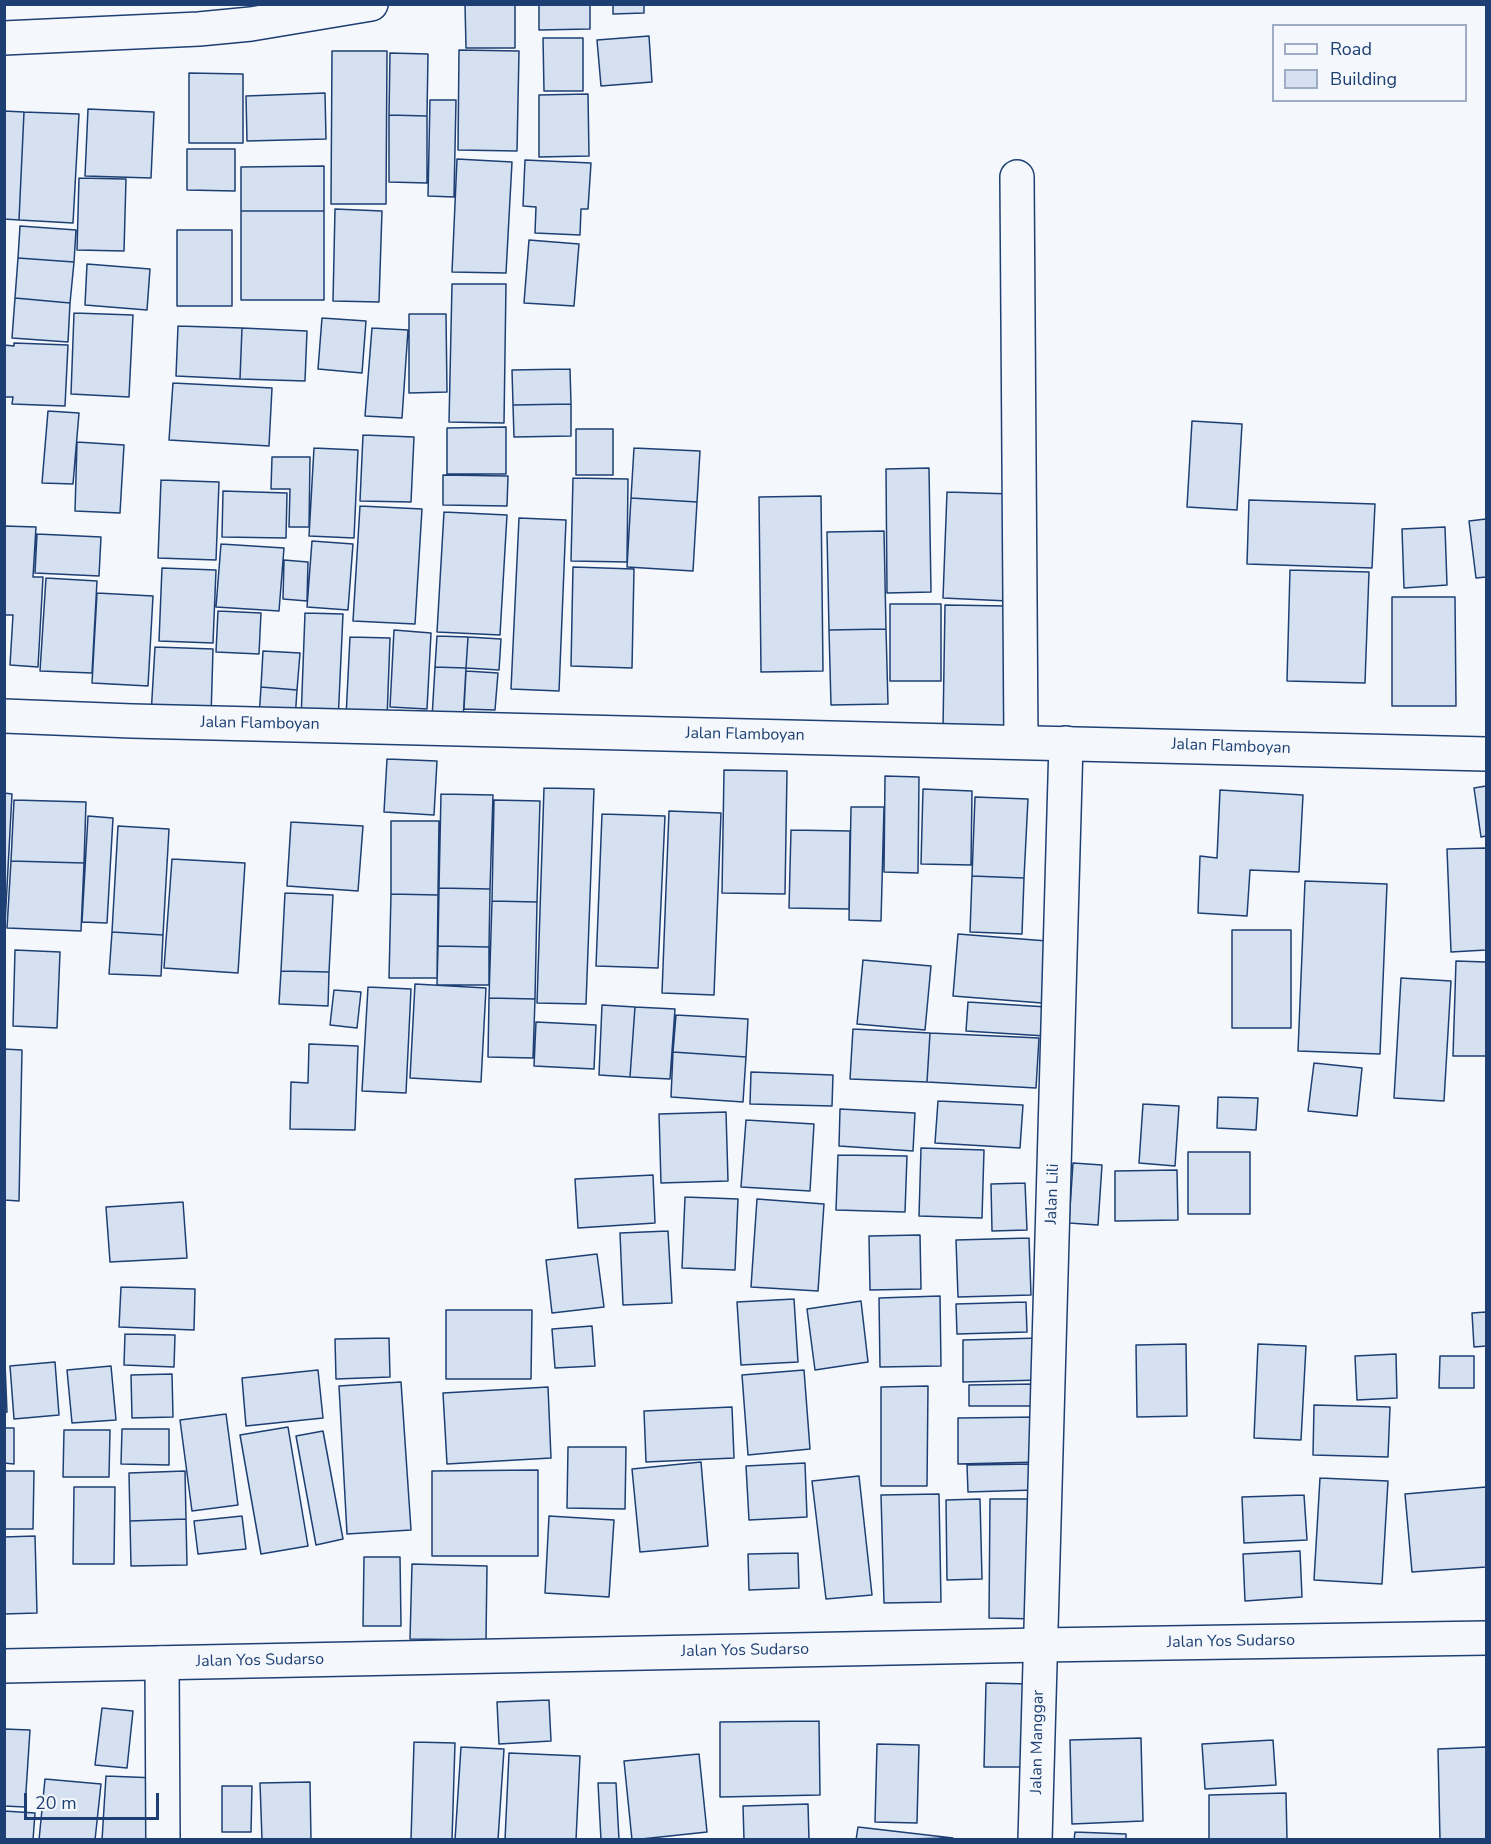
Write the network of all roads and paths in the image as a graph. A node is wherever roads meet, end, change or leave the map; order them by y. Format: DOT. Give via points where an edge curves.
graph roads {
  1 [pos="371,4"];
  2 [pos="4,38"];
  3 [pos="1017,177"];
  4 [pos="4,716"];
  5 [pos="1021,742"];
  6 [pos="1066,743"];
  7 [pos="1486,754"];
  8 [pos="1486,1638"];
  9 [pos="1040,1645"];
  10 [pos="162,1664"];
  11 [pos="4,1666"];
  12 [pos="163,1839"];
  13 [pos="1035,1839"];
  1 -- 2 [label="street" via="199,29"];
  3 -- 5 [label="street"];
  4 -- 5 [label="street, Jalan Flamboyan"];
  5 -- 6 [label="street, Jalan Flamboyan"];
  6 -- 7 [label="street, Jalan Flamboyan"];
  6 -- 9 [label="street, Jalan Lili"];
  8 -- 9 [label="street, Jalan Yos Sudarso"];
  9 -- 10 [label="street, Jalan Yos Sudarso"];
  9 -- 13 [label="street, Jalan Manggar"];
  10 -- 11 [label="street, Jalan Yos Sudarso"];
  10 -- 12 [label="street"];
}
